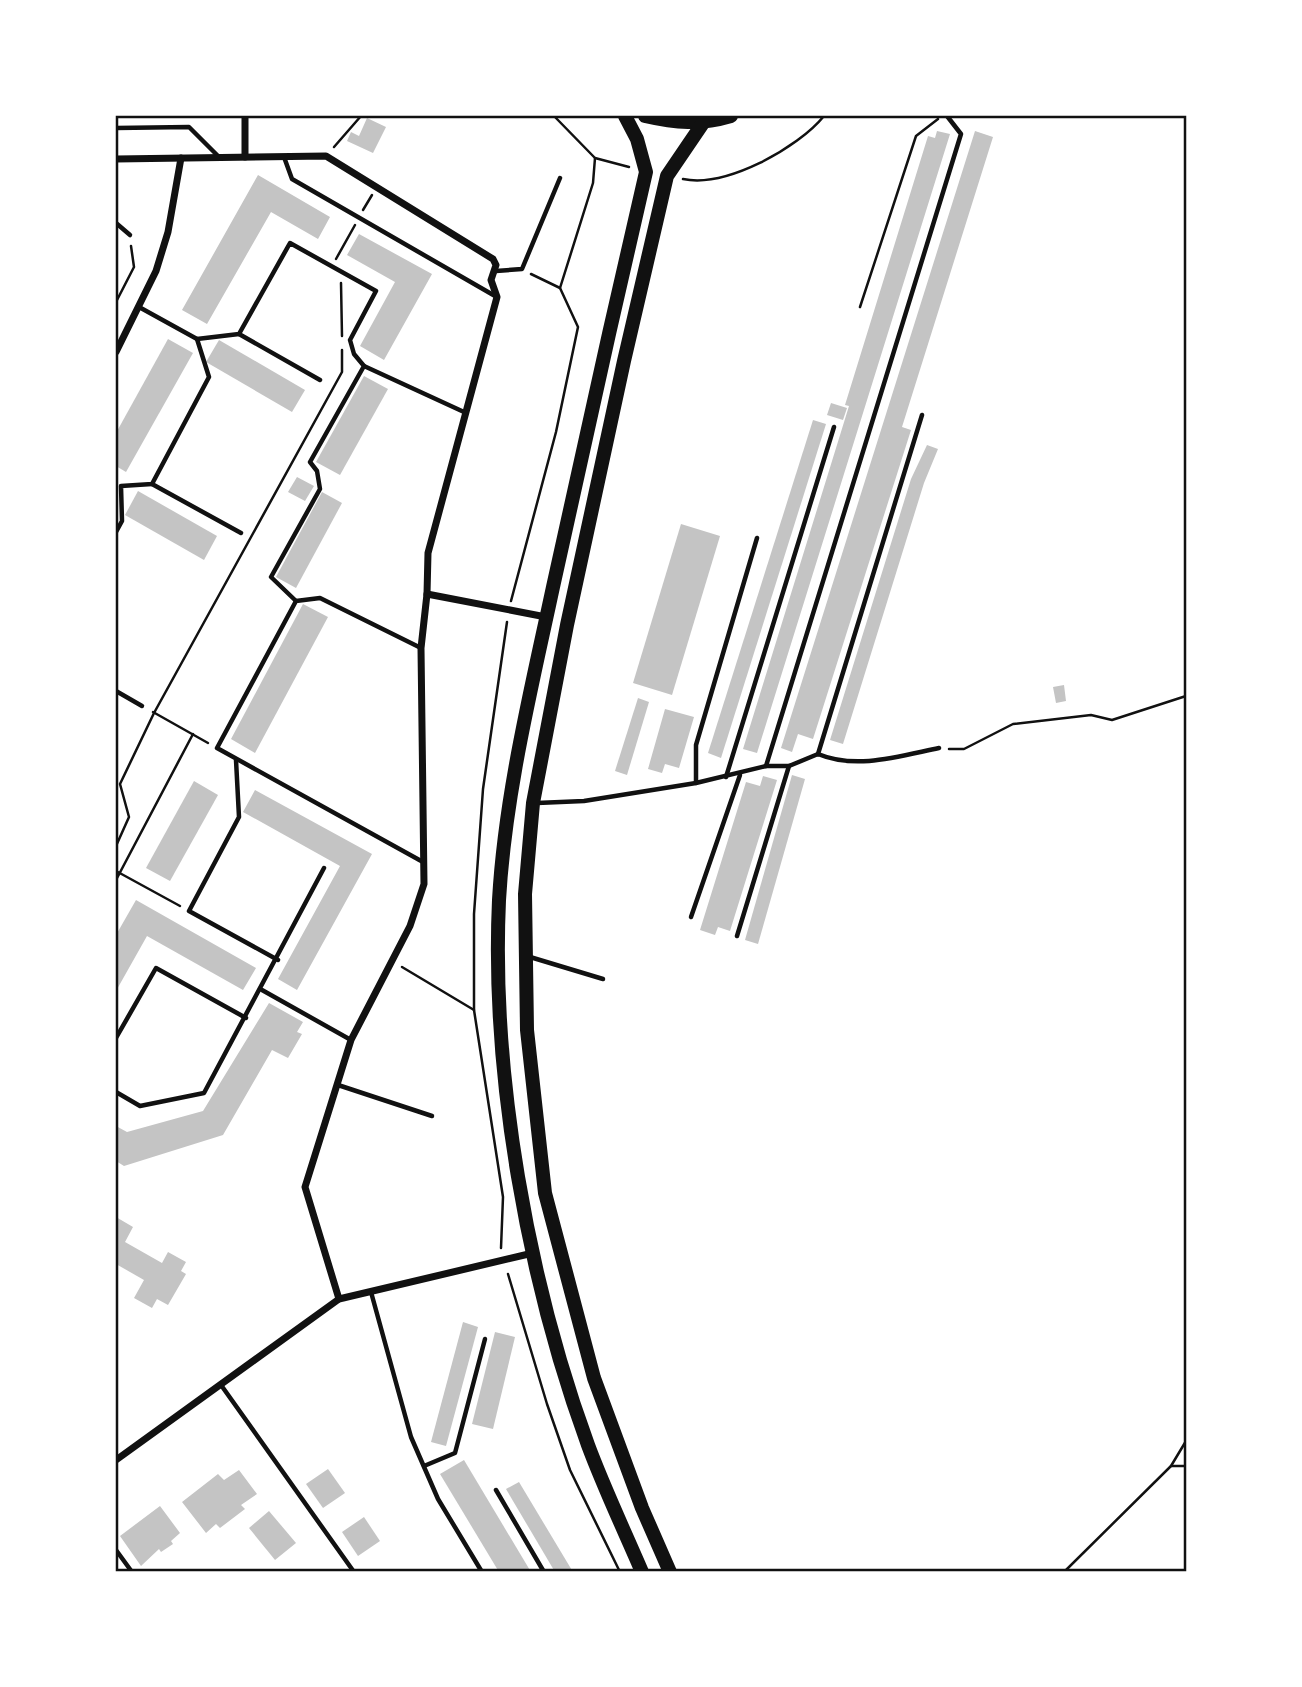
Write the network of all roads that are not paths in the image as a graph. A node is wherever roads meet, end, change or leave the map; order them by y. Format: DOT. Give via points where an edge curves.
graph roads {
  1 [pos="245,116"];
  2 [pos="625,116"];
  3 [pos="645,116"];
  4 [pos="731,116"];
  5 [pos="946,116"];
  6 [pos="703,122"];
  7 [pos="116,128"];
  8 [pos="245,157"];
  9 [pos="284,157"];
  10 [pos="181,158"];
  11 [pos="219,158"];
  12 [pos="116,159"];
  13 [pos="560,178"];
  14 [pos="116,223"];
  15 [pos="130,235"];
  16 [pos="496,271"];
  17 [pos="497,297"];
  18 [pos="139,307"];
  19 [pos="239,334"];
  20 [pos="197,339"];
  21 [pos="116,352"];
  22 [pos="364,366"];
  23 [pos="320,380"];
  24 [pos="464,412"];
  25 [pos="922,415"];
  26 [pos="834,427"];
  27 [pos="152,484"];
  28 [pos="118,485"];
  29 [pos="116,532"];
  30 [pos="241,533"];
  31 [pos="757,538"];
  32 [pos="427,594"];
  33 [pos="296,601"];
  34 [pos="547,617"];
  35 [pos="421,648"];
  36 [pos="116,691"];
  37 [pos="142,706"];
  38 [pos="939,748"];
  39 [pos="818,754"];
  40 [pos="236,759"];
  41 [pos="766,766"];
  42 [pos="789,766"];
  43 [pos="740,775"];
  44 [pos="726,777"];
  45 [pos="695,783"];
  46 [pos="510,800"];
  47 [pos="533,803"];
  48 [pos="424,862"];
  49 [pos="324,868"];
  50 [pos="691,918"];
  51 [pos="737,936"];
  52 [pos="527,956"];
  53 [pos="278,960"];
  54 [pos="603,979"];
  55 [pos="262,990"];
  56 [pos="246,1018"];
  57 [pos="116,1038"];
  58 [pos="351,1040"];
  59 [pos="338,1085"];
  60 [pos="116,1093"];
  61 [pos="432,1116"];
  62 [pos="533,1253"];
  63 [pos="370,1292"];
  64 [pos="339,1299"];
  65 [pos="485,1339"];
  66 [pos="220,1384"];
  67 [pos="116,1460"];
  68 [pos="424,1466"];
  69 [pos="496,1490"];
  70 [pos="116,1550"];
  71 [pos="132,1572"];
  72 [pos="354,1572"];
  73 [pos="482,1572"];
  74 [pos="544,1572"];
  75 [pos="642,1572"];
  76 [pos="670,1572"];
  1 -- 8 [label="street"];
  2 -- 34 [label="main road" via="646,172"];
  3 -- 6 [label="main road"];
  4 -- 6 [label="main road"];
  5 -- 41 [label="lane" via="961,134"];
  6 -- 47 [label="main road" via="667,176 567,625"];
  7 -- 11 [label="lane" via="189,127"];
  8 -- 9 [label="street"];
  8 -- 11 [label="street"];
  9 -- 16 [label="street" via="326,156 493,259"];
  9 -- 17 [label="lane" via="292,179"];
  10 -- 11 [label="street"];
  10 -- 12 [label="street"];
  10 -- 18 [label="street" via="168,232"];
  13 -- 16 [label="lane" via="522,269"];
  14 -- 15 [label="lane"];
  16 -- 17 [label="street" via="491,281"];
  17 -- 24 [label="street"];
  18 -- 20 [label="lane"];
  18 -- 21 [label="street"];
  19 -- 20 [label="lane"];
  19 -- 22 [label="lane" via="290,243 376,291 350,340"];
  19 -- 23 [label="lane"];
  20 -- 27 [label="lane" via="209,377"];
  22 -- 24 [label="lane"];
  22 -- 33 [label="lane" via="310,462 320,489 271,577"];
  24 -- 32 [label="street" via="428,553"];
  25 -- 39 [label="lane"];
  26 -- 44 [label="lane"];
  27 -- 28 [label="lane"];
  27 -- 30 [label="lane"];
  28 -- 29 [label="lane" via="122,521"];
  31 -- 45 [label="lane" via="696,745"];
  32 -- 34 [label="street"];
  32 -- 35 [label="street"];
  33 -- 35 [label="lane" via="320,598"];
  33 -- 40 [label="lane" via="217,748"];
  34 -- 46 [label="main road"];
  35 -- 48 [label="street"];
  36 -- 37 [label="lane"];
  38 -- 39 [label="lane" via="886,759 837,762"];
  39 -- 42 [label="lane"];
  40 -- 48 [label="lane"];
  40 -- 53 [label="lane" via="239,817 189,911"];
  41 -- 42 [label="lane"];
  41 -- 43 [label="lane"];
  42 -- 51 [label="lane"];
  43 -- 44 [label="lane"];
  43 -- 50 [label="lane"];
  44 -- 45 [label="lane"];
  45 -- 47 [label="lane" via="584,801"];
  46 -- 47 [label="main road"];
  46 -- 62 [label="main road" via="499,899 499,971 516,1162"];
  47 -- 52 [label="main road" via="525,894"];
  48 -- 58 [label="street" via="424,884 410,926"];
  49 -- 53 [label="lane"];
  52 -- 54 [label="lane"];
  52 -- 76 [label="main road" via="532,1091 545,1193 558,1251 594,1378"];
  53 -- 55 [label="lane"];
  55 -- 56 [label="lane"];
  55 -- 58 [label="lane"];
  56 -- 57 [label="lane" via="156,968"];
  56 -- 60 [label="lane" via="204,1093 140,1106"];
  58 -- 59 [label="street"];
  59 -- 61 [label="lane"];
  59 -- 64 [label="street" via="305,1187"];
  62 -- 63 [label="street"];
  62 -- 75 [label="main road" via="589,1446"];
  63 -- 64 [label="street"];
  63 -- 68 [label="lane" via="411,1437"];
  64 -- 66 [label="street"];
  65 -- 68 [label="lane" via="455,1453"];
  66 -- 67 [label="street"];
  66 -- 72 [label="lane"];
  68 -- 73 [label="lane" via="438,1499"];
  69 -- 74 [label="lane"];
  70 -- 71 [label="lane"];
}
